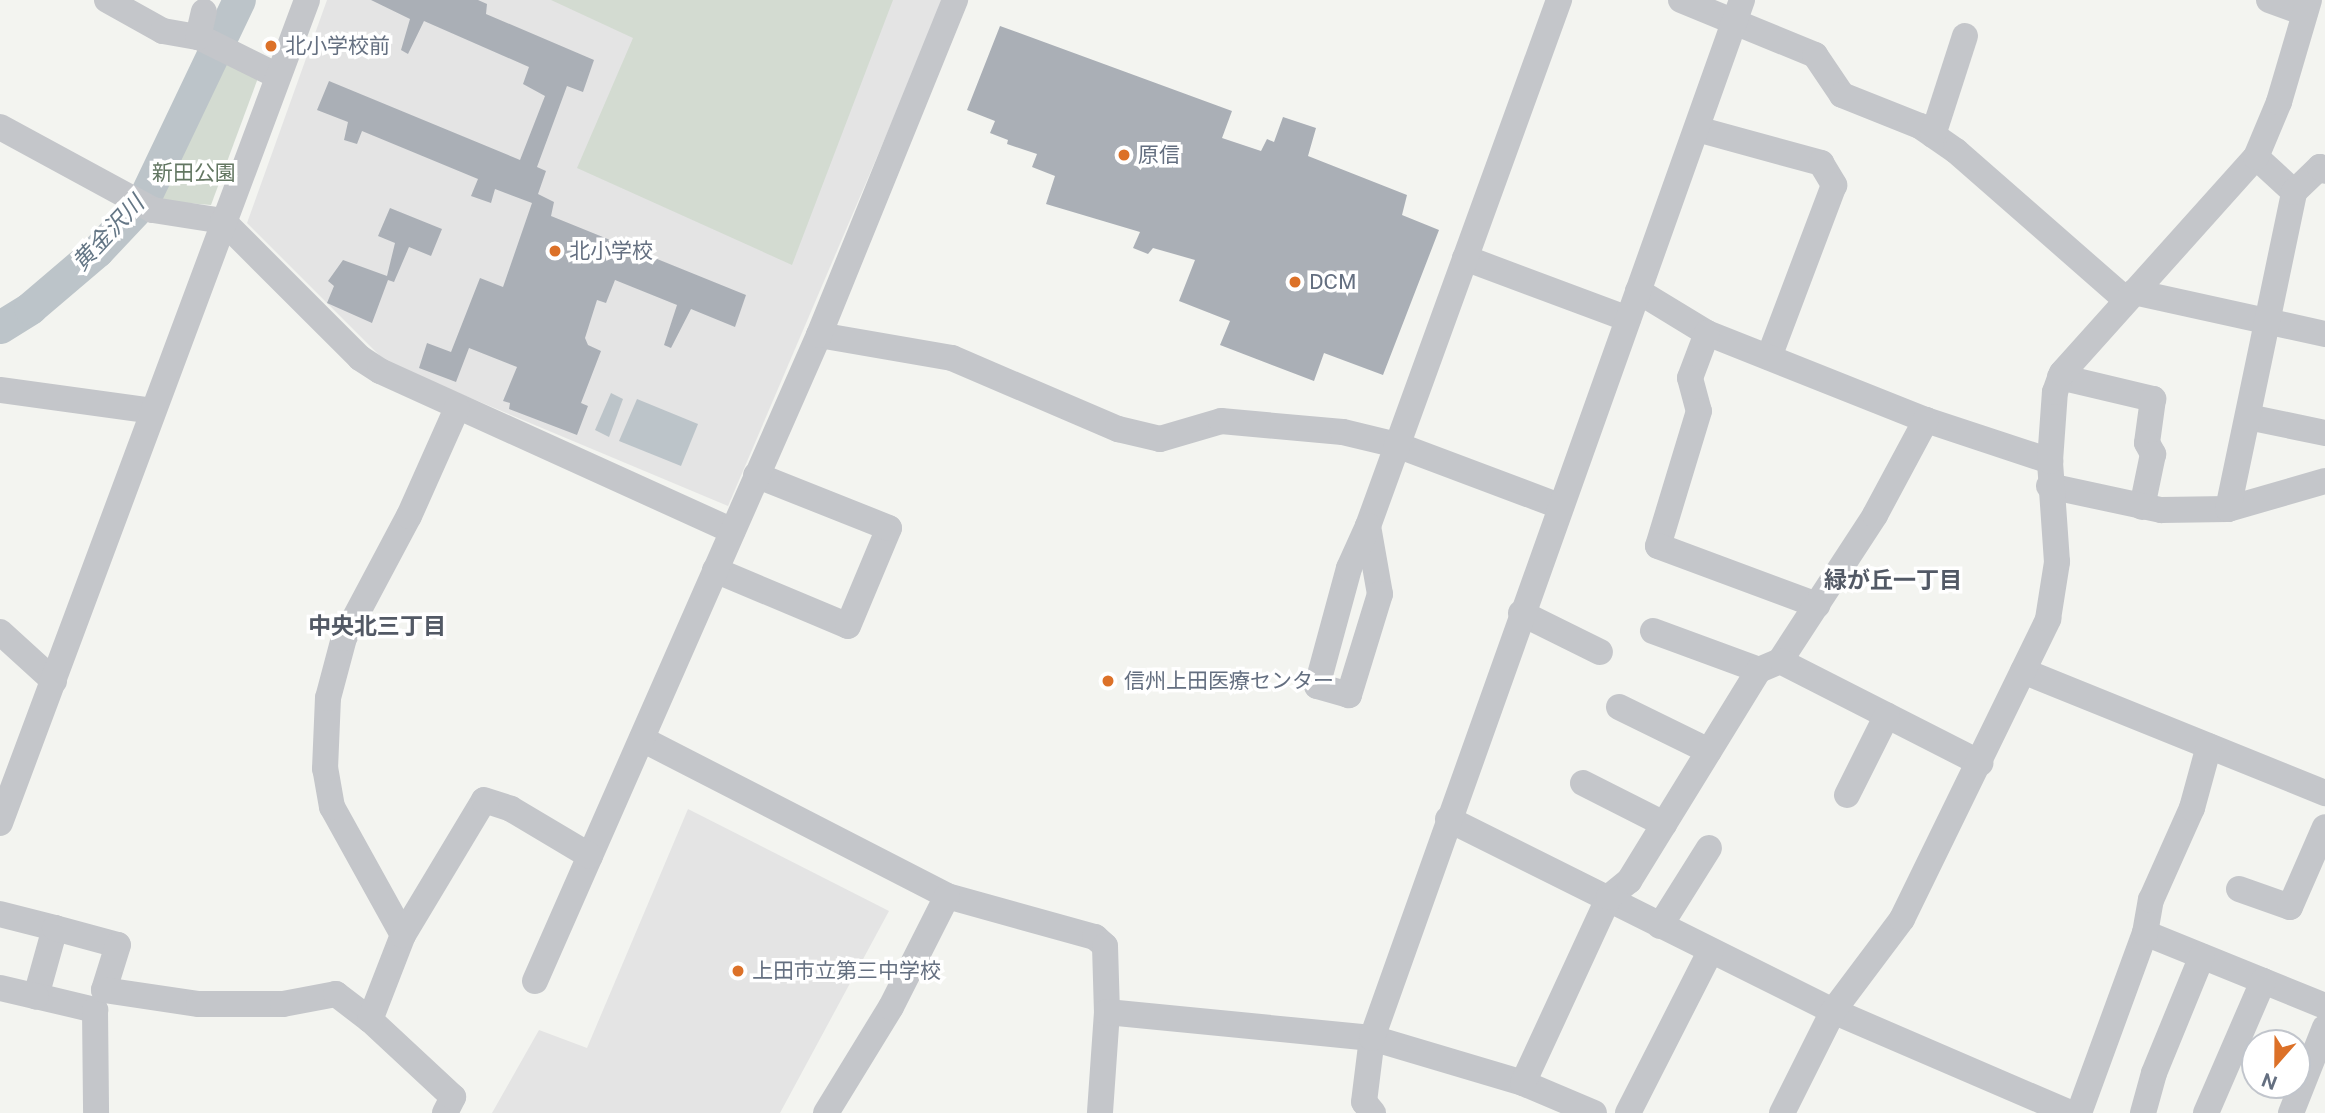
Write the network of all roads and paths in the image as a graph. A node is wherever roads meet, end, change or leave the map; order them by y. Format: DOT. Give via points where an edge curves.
graph roads {
  1 [pos="107,0"];
  2 [pos="307,0"];
  3 [pos="955,0"];
  4 [pos="1559,0"];
  5 [pos="1681,0"];
  6 [pos="2269,0"];
  7 [pos="2307,6"];
  8 [pos="1737,11"];
  9 [pos="1965,36"];
  10 [pos="278,76"];
  11 [pos="0,127"];
  12 [pos="1697,129"];
  13 [pos="1933,135"];
  14 [pos="2256,157"];
  15 [pos="2325,171"];
  16 [pos="2294,192"];
  17 [pos="223,221"];
  18 [pos="1465,258"];
  19 [pos="1638,291"];
  20 [pos="2130,296"];
  21 [pos="1628,320"];
  22 [pos="2270,321"];
  23 [pos="1707,333"];
  24 [pos="2325,334"];
  25 [pos="819,335"];
  26 [pos="1769,357"];
  27 [pos="2060,377"];
  28 [pos="0,390"];
  29 [pos="457,408"];
  30 [pos="153,411"];
  31 [pos="2248,416"];
  32 [pos="1926,421"];
  33 [pos="2325,433"];
  34 [pos="1396,445"];
  35 [pos="2050,474"];
  36 [pos="756,475"];
  37 [pos="2325,481"];
  38 [pos="1559,506"];
  39 [pos="2142,507"];
  40 [pos="2228,509"];
  41 [pos="1368,526"];
  42 [pos="732,531"];
  43 [pos="715,570"];
  44 [pos="1818,605"];
  45 [pos="1521,612"];
  46 [pos="1653,631"];
  47 [pos="0,632"];
  48 [pos="1600,652"];
  49 [pos="1769,665"];
  50 [pos="2023,671"];
  51 [pos="54,681"];
  52 [pos="1619,707"];
  53 [pos="1887,715"];
  54 [pos="642,739"];
  55 [pos="2209,746"];
  56 [pos="1709,751"];
  57 [pos="1980,763"];
  58 [pos="1583,783"];
  59 [pos="2325,793"];
  60 [pos="1847,795"];
  61 [pos="3,807"];
  62 [pos="1448,819"];
  63 [pos="1664,824"];
  64 [pos="2325,827"];
  65 [pos="1709,848"];
  66 [pos="590,856"];
  67 [pos="2239,889"];
  68 [pos="947,896"];
  69 [pos="1609,897"];
  70 [pos="0,914"];
  71 [pos="1660,926"];
  72 [pos="55,928"];
  73 [pos="2145,933"];
  74 [pos="402,935"];
  75 [pos="1710,952"];
  76 [pos="2202,956"];
  77 [pos="535,981"];
  78 [pos="2263,981"];
  79 [pos="0,988"];
  80 [pos="36,996"];
  81 [pos="2325,1006"];
  82 [pos="1833,1011"];
  83 [pos="1107,1012"];
  84 [pos="370,1020"];
  85 [pos="2325,1027"];
  86 [pos="1372,1038"];
  87 [pos="1523,1083"];
  88 [pos="2034,1105"];
  89 [pos="96,1113"];
  90 [pos="445,1113"];
  91 [pos="826,1113"];
  92 [pos="1100,1113"];
  93 [pos="1373,1113"];
  94 [pos="1593,1113"];
  95 [pos="1628,1113"];
  96 [pos="1782,1113"];
  97 [pos="2070,1113"];
  98 [pos="2079,1113"];
  99 [pos="2143,1113"];
  100 [pos="2206,1113"];
  101 [pos="2291,1113"];
  1 -- 10 [label="street" via="163,31 201,29 235,54"];
  2 -- 10 [label="street"];
  3 -- 25 [label="street"];
  4 -- 18 [label="street"];
  5 -- 8 [label="street"];
  6 -- 7 [label="street"];
  7 -- 14 [label="street" via="2279,102"];
  8 -- 12 [label="street"];
  8 -- 13 [label="street" via="1815,55 1842,94"];
  9 -- 13 [label="street"];
  10 -- 17 [label="street"];
  11 -- 17 [label="street" via="153,210"];
  12 -- 19 [label="street"];
  12 -- 26 [label="street" via="1821,163 1834,185"];
  13 -- 20 [label="street"];
  14 -- 16 [label="street"];
  14 -- 20 [label="street"];
  15 -- 16 [label="street" via="2320,167"];
  16 -- 22 [label="street"];
  17 -- 29 [label="street" via="360,358"];
  17 -- 30 [label="street"];
  18 -- 21 [label="street"];
  18 -- 34 [label="street"];
  19 -- 21 [label="street"];
  19 -- 23 [label="street"];
  20 -- 22 [label="street"];
  20 -- 27 [label="street"];
  21 -- 38 [label="street"];
  22 -- 24 [label="street"];
  22 -- 31 [label="street"];
  23 -- 26 [label="street"];
  23 -- 44 [label="street" via="1690,378 1699,411 1658,546"];
  25 -- 34 [label="street" via="952,358 1118,429 1160,439 1221,421 1283,423"];
  25 -- 36 [label="street"];
  26 -- 32 [label="street"];
  27 -- 35 [label="street" via="2054,392"];
  27 -- 39 [label="street" via="2153,399 2147,443 2152,454"];
  28 -- 30 [label="street"];
  29 -- 42 [label="street"];
  29 -- 74 [label="street" via="409,516 344,638 328,698 325,769 332,807"];
  30 -- 51 [label="street"];
  31 -- 33 [label="street"];
  31 -- 40 [label="street"];
  32 -- 35 [label="street"];
  32 -- 44 [label="street" via="1875,515"];
  34 -- 38 [label="street"];
  34 -- 41 [label="street"];
  35 -- 39 [label="street"];
  35 -- 50 [label="street" via="2057,562 2048,619"];
  36 -- 42 [label="street"];
  36 -- 43 [label="street" via="889,528 848,626"];
  37 -- 40 [label="street"];
  38 -- 45 [label="street"];
  39 -- 40 [label="street"];
  41 -- 41 [label="street" via="1380,594 1349,695 1317,686 1349,568"];
  42 -- 43 [label="street"];
  43 -- 54 [label="street"];
  44 -- 49 [label="street"];
  45 -- 48 [label="street"];
  45 -- 62 [label="street"];
  46 -- 49 [label="street"];
  47 -- 51 [label="street"];
  49 -- 53 [label="street"];
  49 -- 56 [label="street"];
  50 -- 55 [label="street"];
  50 -- 57 [label="street"];
  51 -- 61 [label="street"];
  52 -- 56 [label="street"];
  53 -- 57 [label="street"];
  53 -- 60 [label="street"];
  54 -- 66 [label="street"];
  54 -- 68 [label="street"];
  55 -- 59 [label="street"];
  55 -- 73 [label="street" via="2192,808 2151,900"];
  56 -- 63 [label="street"];
  57 -- 82 [label="street" via="1902,919"];
  58 -- 63 [label="street"];
  62 -- 69 [label="street"];
  62 -- 86 [label="street"];
  63 -- 69 [label="street" via="1629,881"];
  64 -- 67 [label="street" via="2290,907"];
  65 -- 71 [label="street"];
  66 -- 74 [label="street" via="511,809 484,800"];
  66 -- 77 [label="street"];
  68 -- 83 [label="street" via="1095,937 1105,946"];
  68 -- 91 [label="street" via="891,1007"];
  69 -- 71 [label="street"];
  69 -- 87 [label="street"];
  70 -- 72 [label="street"];
  71 -- 75 [label="street"];
  72 -- 80 [label="street"];
  72 -- 84 [label="street" via="118,945 104,990 199,1004 283,1004 336,994"];
  73 -- 76 [label="street"];
  73 -- 98 [label="street"];
  74 -- 84 [label="street"];
  75 -- 82 [label="street"];
  75 -- 95 [label="street"];
  76 -- 78 [label="street"];
  76 -- 99 [label="street" via="2154,1073"];
  78 -- 81 [label="street"];
  78 -- 100 [label="street"];
  79 -- 80 [label="street"];
  80 -- 89 [label="street" via="95,1010"];
  82 -- 88 [label="street"];
  82 -- 96 [label="street"];
  83 -- 86 [label="street"];
  83 -- 92 [label="street"];
  84 -- 90 [label="street" via="453,1097"];
  85 -- 101 [label="street"];
  86 -- 87 [label="street"];
  86 -- 93 [label="street" via="1364,1102"];
  87 -- 94 [label="street"];
  88 -- 97 [label="street"];
}
